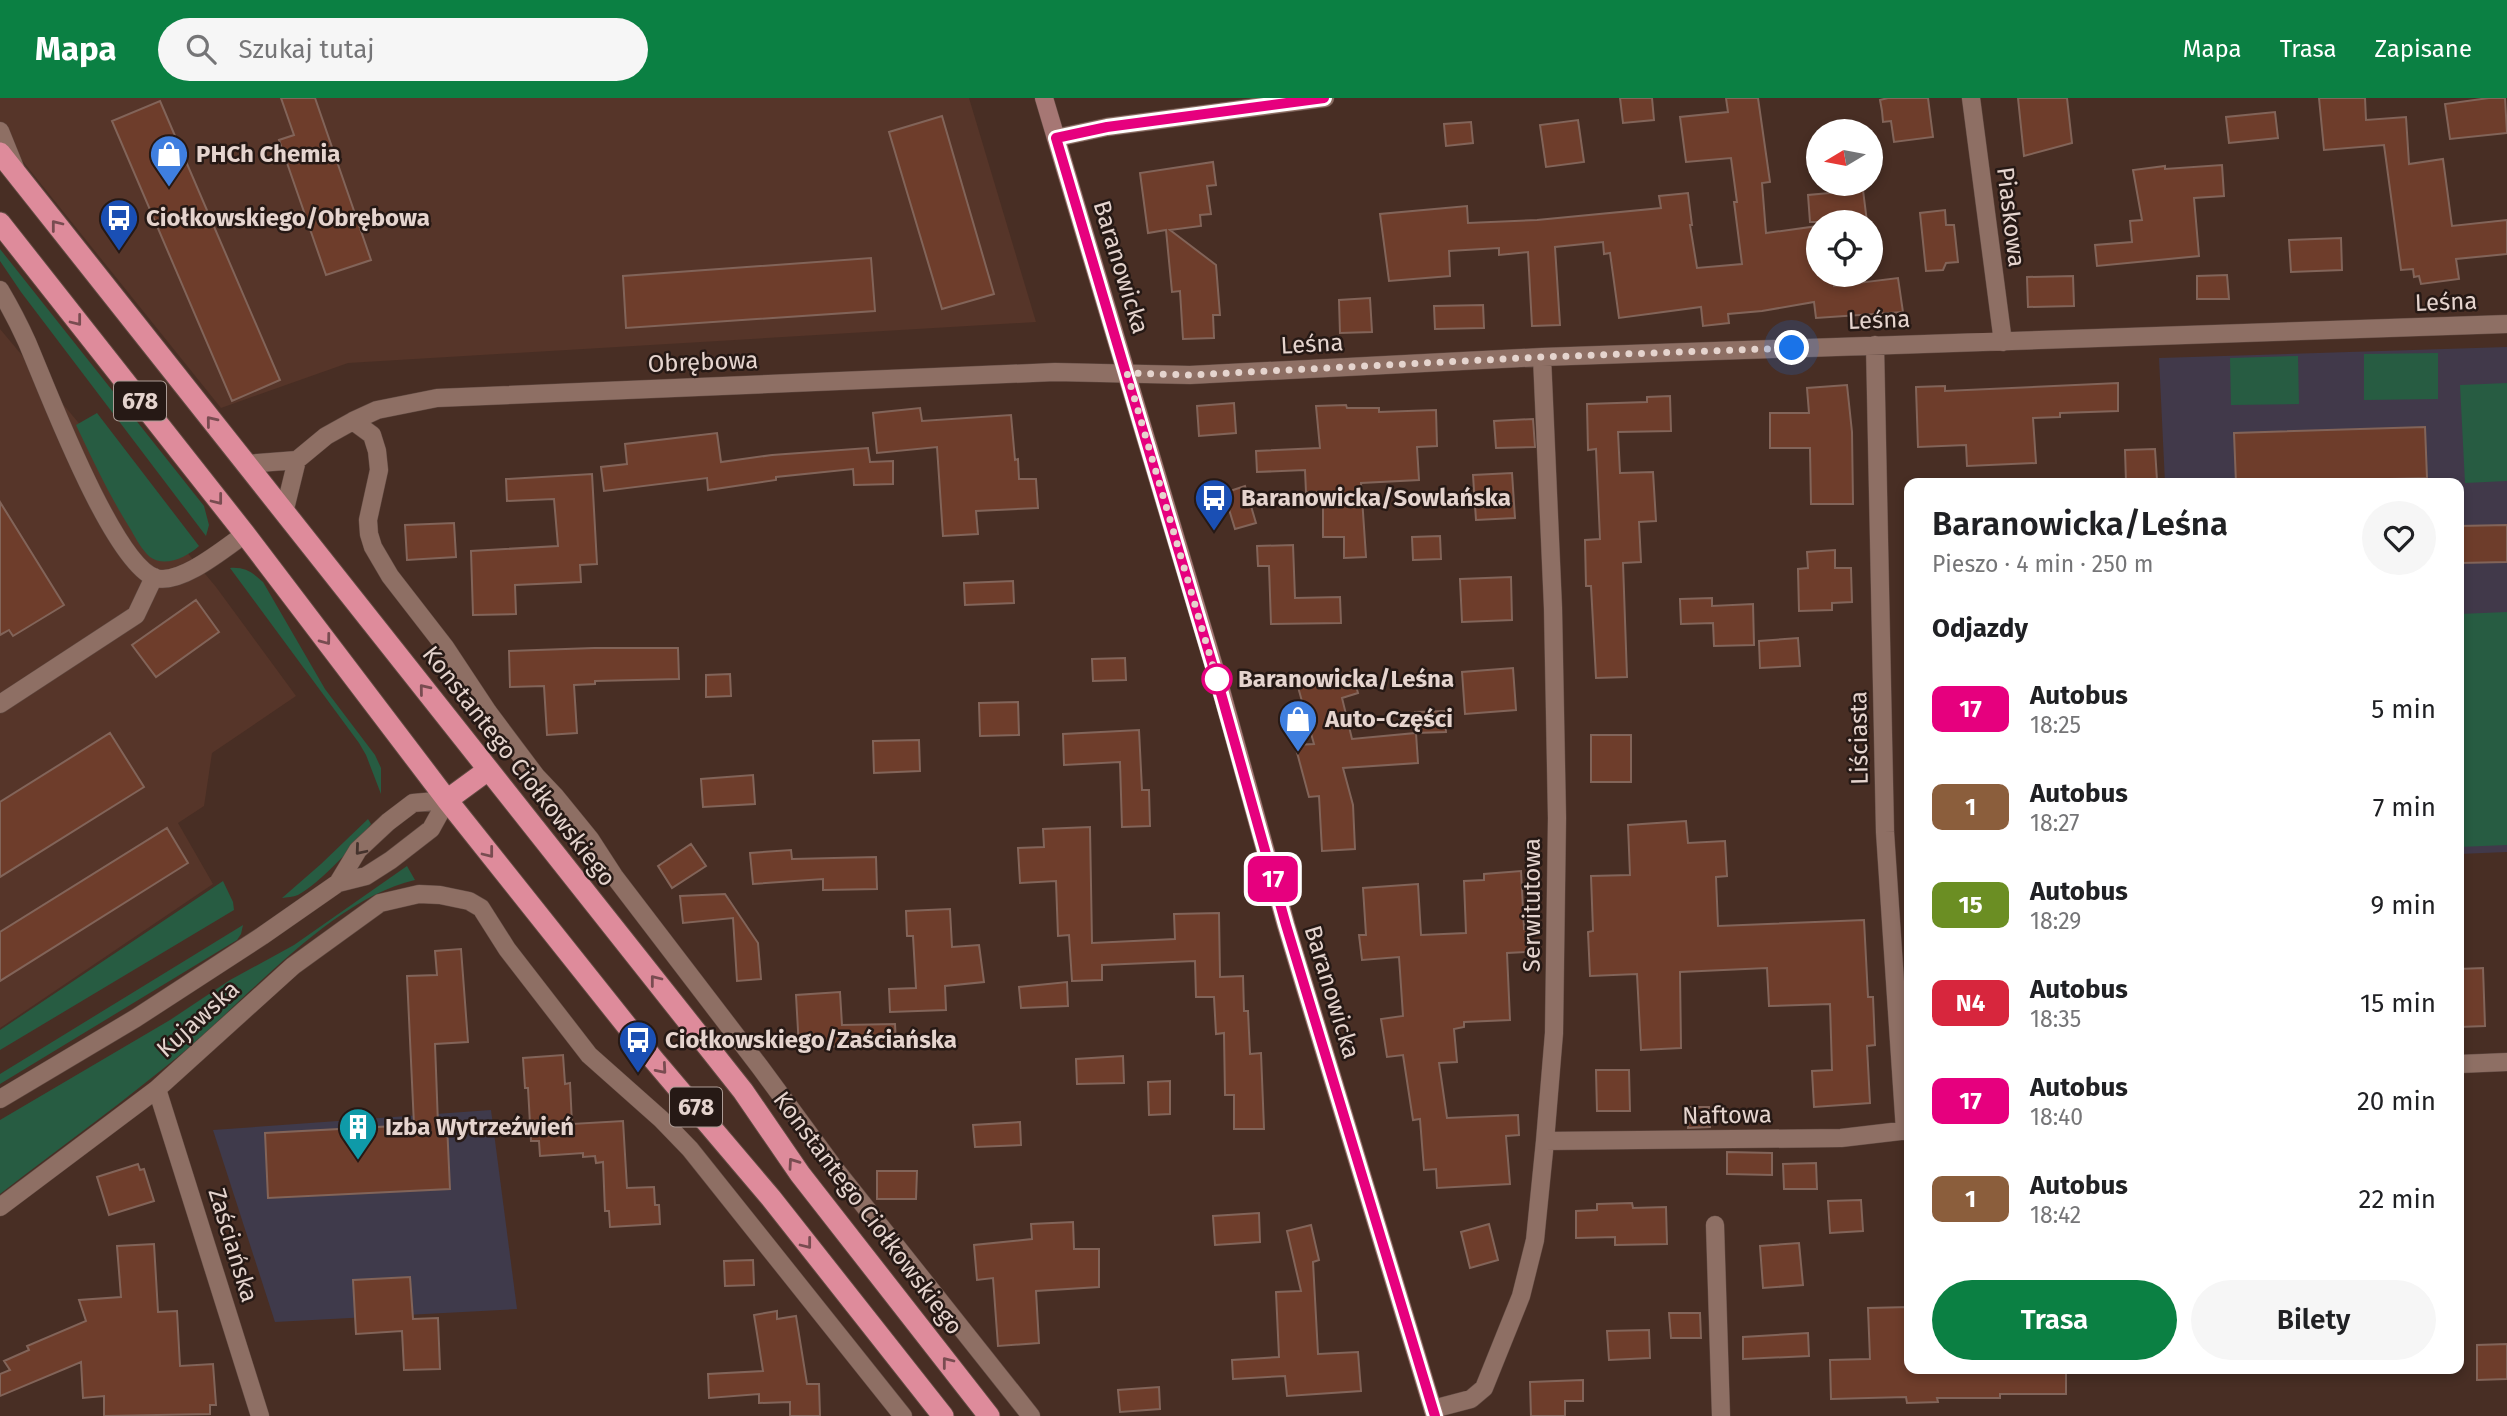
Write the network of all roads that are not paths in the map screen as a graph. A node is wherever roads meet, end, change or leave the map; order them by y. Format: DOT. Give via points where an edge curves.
graph roads {
  1 [pos="1044,98"];
  2 [pos="1325,98"];
  3 [pos="1971,98"];
  4 [pos="0,131"];
  5 [pos="1056,138"];
  6 [pos="0,153"];
  7 [pos="19,178"];
  8 [pos="0,223"];
  9 [pos="0,290"];
  10 [pos="2507,324"];
  11 [pos="2003,341"];
  12 [pos="1875,345"];
  13 [pos="1542,357"];
  14 [pos="1127,373"];
  15 [pos="353,421"];
  16 [pos="297,460"];
  17 [pos="246,464"];
  18 [pos="284,513"];
  19 [pos="245,534"];
  20 [pos="155,577"];
  21 [pos="0,704"];
  22 [pos="488,770"];
  23 [pos="447,800"];
  24 [pos="338,883"];
  25 [pos="2507,1062"];
  26 [pos="2464,1064"];
  27 [pos="157,1089"];
  28 [pos="1904,1089"];
  29 [pos="0,1099"];
  30 [pos="1904,1130"];
  31 [pos="1545,1141"];
  32 [pos="0,1207"];
  33 [pos="1715,1225"];
  34 [pos="1434,1413"];
  35 [pos="260,1416"];
  36 [pos="903,1416"];
  37 [pos="943,1416"];
  38 [pos="989,1416"];
  39 [pos="1031,1416"];
  40 [pos="1721,1416"];
  1 -- 5 [label="street, Baranowicka"];
  2 -- 5 [label="street"];
  3 -- 11 [label="street, Piaskowa"];
  4 -- 7 [label="street"];
  5 -- 14 [label="street, Baranowicka"];
  6 -- 7 [label="highway, Konstantego Ciołkowskiego / 678"];
  17 -- 7 [label="highway, Konstantego Ciołkowskiego / 678, one-way"];
  8 -- 19 [label="highway, 678, one-way"];
  9 -- 20 [label="street" via="84,476 127,550 141,569"];
  10 -- 11 [label="street, Leśna"];
  11 -- 12 [label="street, Leśna"];
  12 -- 13 [label="street, Leśna"];
  12 -- 28 [label="street, Liściasta" via="1885,832"];
  13 -- 14 [label="street, Leśna" via="1190,375"];
  13 -- 31 [label="street, Serwitutowa" via="1553,608 1557,871 1554,1033"];
  14 -- 15 [label="street, Obrębowa" via="1055,372 437,398 377,410"];
  14 -- 34 [label="street, Baranowicka" via="1286,925"];
  15 -- 16 [label="street, Obrębowa"];
  15 -- 39 [label="street" via="372,435 377,451 379,470 369,534 390,576 835,1169"];
  16 -- 17 [label="street"];
  16 -- 18 [label="street"];
  17 -- 18 [label="highway, Konstantego Ciołkowskiego / 678"];
  22 -- 18 [label="highway, Konstantego Ciołkowskiego / 678, one-way"];
  19 -- 20 [label="street" via="180,575"];
  19 -- 23 [label="highway, 678, one-way"];
  20 -- 21 [label="street" via="136,615"];
  22 -- 23 [label="highway"];
  38 -- 22 [label="highway, Konstantego Ciołkowskiego / 678, one-way" via="800,1174 743,1091"];
  23 -- 24 [label="street" via="431,829 408,848 366,876"];
  23 -- 24 [label="street, one-way" via="413,803 405,809 358,850"];
  23 -- 37 [label="highway, 678, one-way" via="654,1060 772,1198"];
  24 -- 29 [label="street" via="136,1018"];
  25 -- 26 [label="street"];
  27 -- 32 [label="street, Kujawska"];
  27 -- 35 [label="street, Zaściańska"];
  27 -- 36 [label="street, Kujawska" via="293,966 380,903 419,894 469,901 481,908 589,1055 690,1149"];
  30 -- 31 [label="street, Naftowa" via="1841,1138"];
  31 -- 34 [label="street, Serwitutowa" via="1535,1240 1521,1296 1484,1388 1471,1399"];
  33 -- 40 [label="street"];
}
